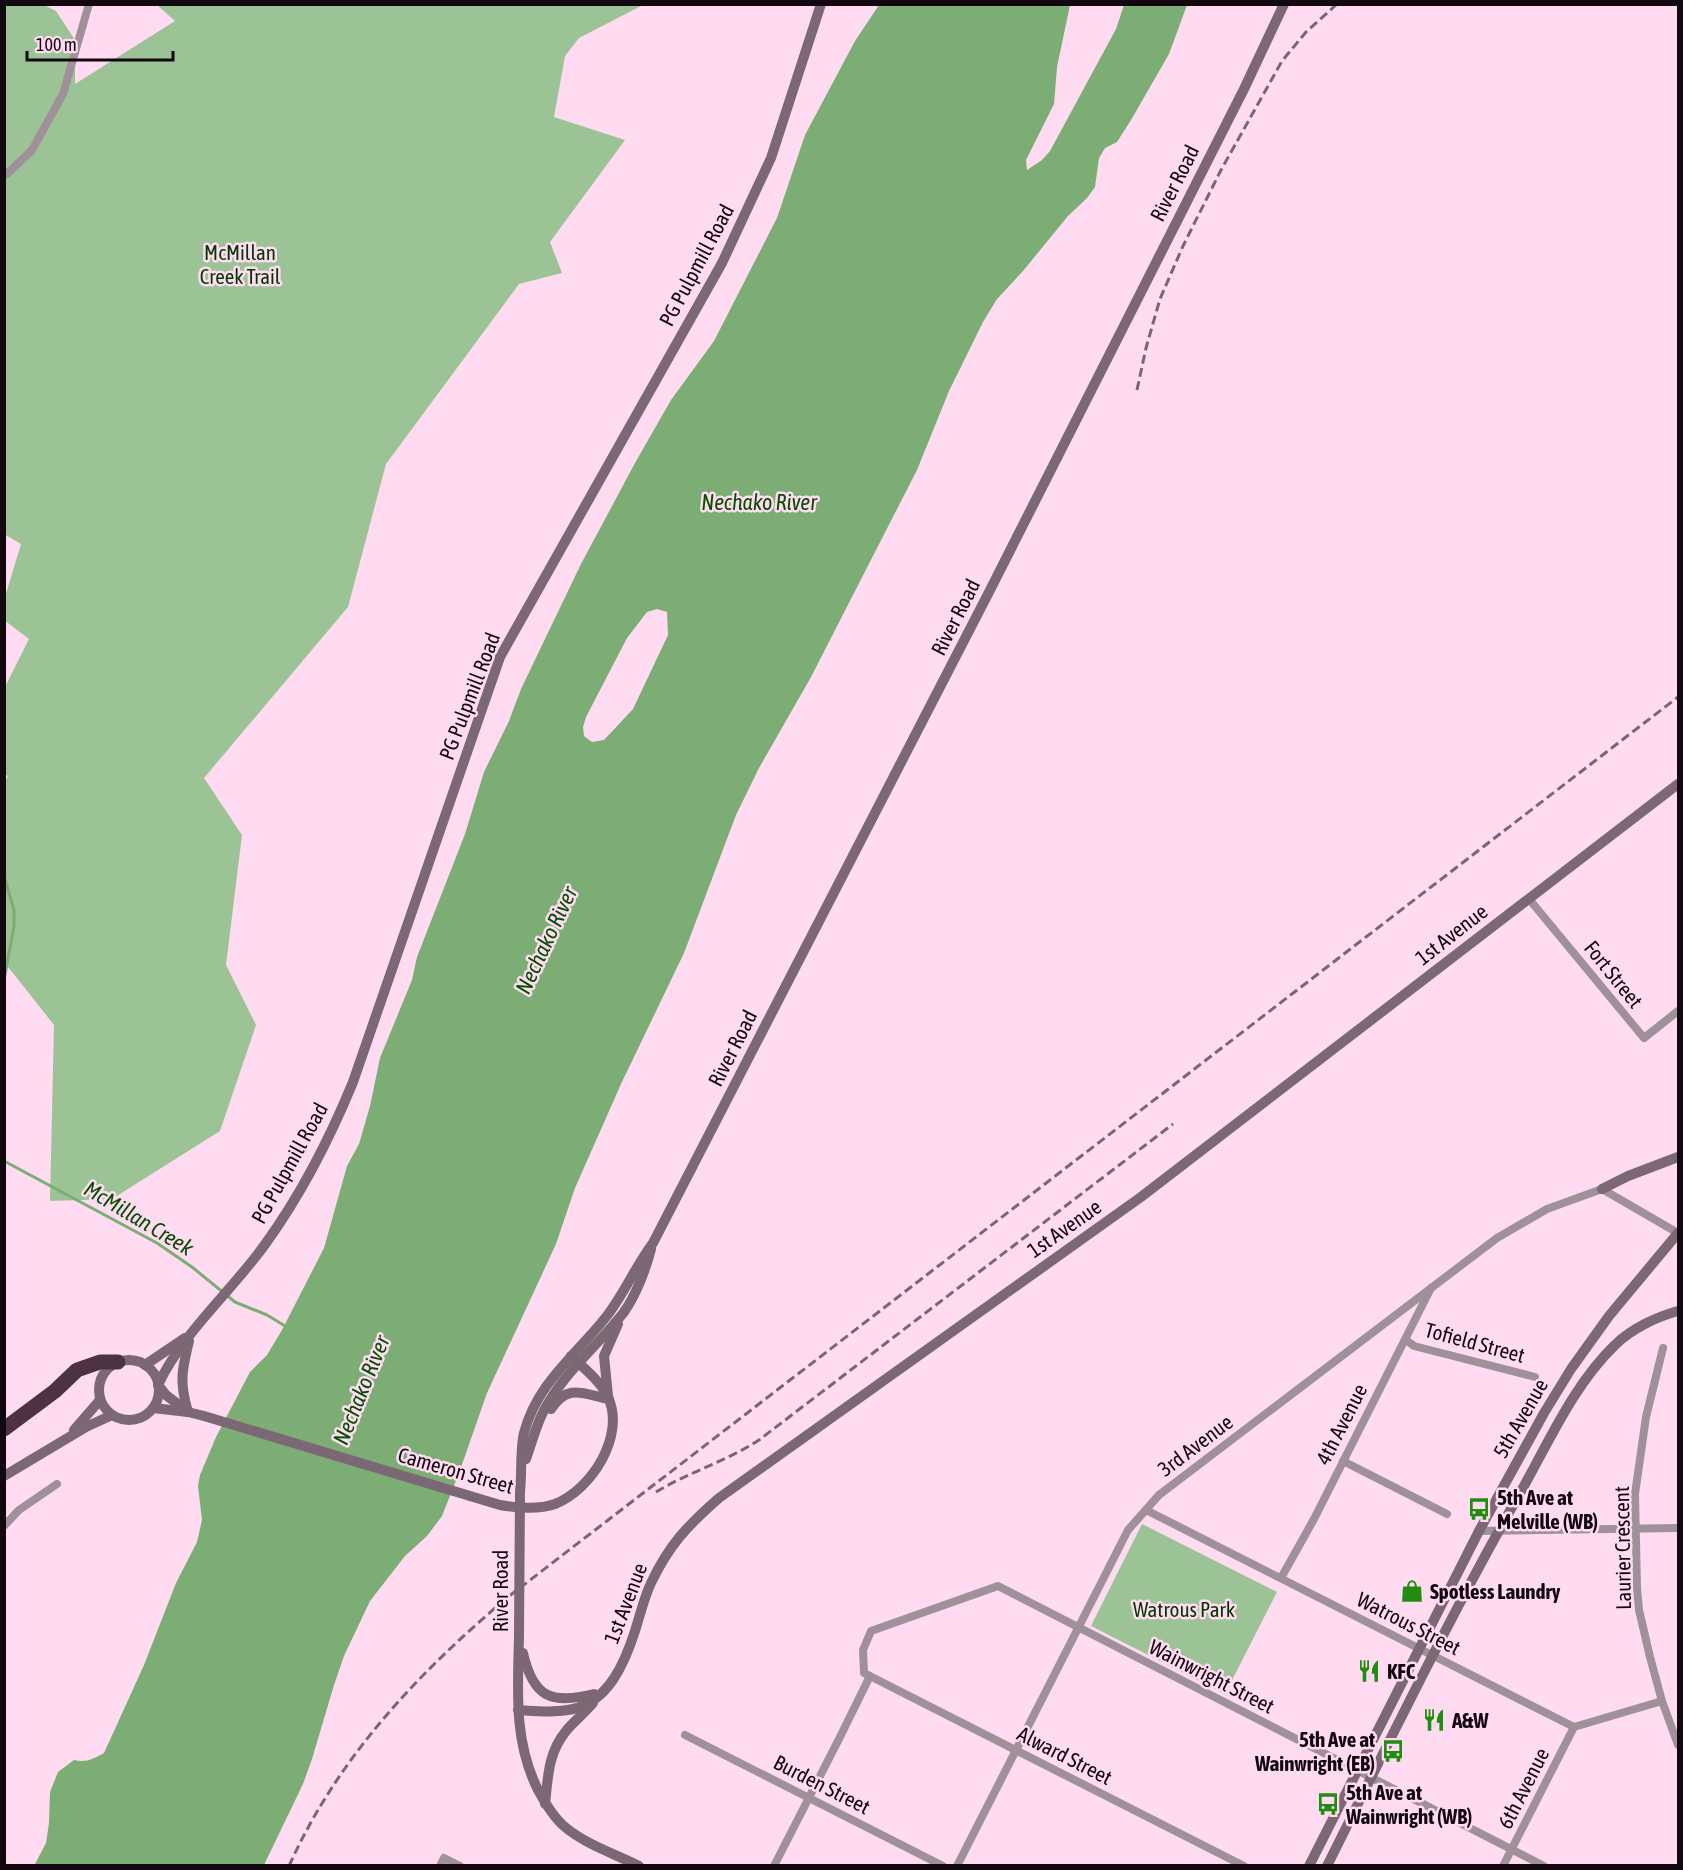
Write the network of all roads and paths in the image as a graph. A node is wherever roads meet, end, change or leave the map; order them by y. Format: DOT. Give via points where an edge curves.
graph roads {
  1 [pos="89,4"];
  2 [pos="821,4"];
  3 [pos="1284,4"];
  4 [pos="4,175"];
  5 [pos="1678,784"];
  6 [pos="1529,898"];
  7 [pos="1678,1011"];
  8 [pos="1678,1157"];
  9 [pos="1602,1189"];
  10 [pos="1678,1233"];
  11 [pos="653,1243"];
  12 [pos="1432,1286"];
  13 [pos="625,1310"];
  14 [pos="1678,1311"];
  15 [pos="190,1335"];
  16 [pos="1406,1340"];
  17 [pos="1663,1348"];
  18 [pos="575,1359"];
  19 [pos="118,1362"];
  20 [pos="145,1365"];
  21 [pos="1535,1377"];
  22 [pos="159,1386"];
  23 [pos="609,1399"];
  24 [pos="100,1400"];
  25 [pos="153,1408"];
  26 [pos="188,1412"];
  27 [pos="112,1415"];
  28 [pos="4,1429"];
  29 [pos="533,1438"];
  30 [pos="63,1441"];
  31 [pos="1343,1461"];
  32 [pos="522,1472"];
  33 [pos="4,1476"];
  34 [pos="57,1484"];
  35 [pos="1146,1510"];
  36 [pos="1447,1514"];
  37 [pos="4,1526"];
  38 [pos="1678,1528"];
  39 [pos="1636,1529"];
  40 [pos="1479,1531"];
  41 [pos="1498,1531"];
  42 [pos="1281,1578"];
  43 [pos="1078,1627"];
  44 [pos="519,1635"];
  45 [pos="1419,1649"];
  46 [pos="1433,1656"];
  47 [pos="870,1676"];
  48 [pos="603,1691"];
  49 [pos="1662,1701"];
  50 [pos="518,1710"];
  51 [pos="1574,1727"];
  52 [pos="685,1735"];
  53 [pos="1678,1745"];
  54 [pos="1015,1750"];
  55 [pos="1358,1771"];
  56 [pos="1371,1777"];
  57 [pos="809,1798"];
  58 [pos="545,1804"];
  59 [pos="1511,1849"];
  60 [pos="442,1862"];
  61 [pos="460,1866"];
  62 [pos="639,1866"];
  63 [pos="774,1866"];
  64 [pos="943,1866"];
  65 [pos="957,1866"];
  66 [pos="1244,1866"];
  67 [pos="1309,1866"];
  68 [pos="1327,1866"];
  69 [pos="1503,1866"];
  70 [pos="1544,1866"];
  1 -- 4 [label="street" via="63,94 32,150"];
  2 -- 15 [label="main road, PG Pulpmill Road" via="771,158 722,263 500,657 335,1126 267,1243"];
  3 -- 11 [label="main road, River Road" via="994,584"];
  5 -- 6 [label="main road, 1st Avenue"];
  6 -- 7 [label="street, Fort Street" via="1644,1038"];
  6 -- 48 [label="main road, 1st Avenue" via="1141,1197 718,1498 666,1554 622,1664"];
  8 -- 9 [label="main road"];
  9 -- 10 [label="street"];
  9 -- 12 [label="street, 3rd Avenue" via="1520,1223"];
  10 -- 40 [label="main road, 5th Avenue" via="1571,1369"];
  11 -- 13 [label="main road, River Road" via="647,1267"];
  11 -- 18 [label="main road, River Road"];
  12 -- 16 [label="street, 4th Avenue"];
  12 -- 35 [label="street, 3rd Avenue" via="1160,1495"];
  13 -- 18 [label="main road, River Road"];
  13 -- 23 [label="main road, Cameron Street" via="604,1356"];
  14 -- 41 [label="main road, 5th Avenue" via="1636,1329 1595,1366"];
  15 -- 20 [label="main road"];
  15 -- 22 [label="main road"];
  15 -- 26 [label="main road" via="182,1383"];
  16 -- 21 [label="street, Tofield Street" via="1414,1346"];
  16 -- 31 [label="street, 4th Avenue"];
  17 -- 39 [label="street, Laurier Crescent" via="1646,1417 1635,1494"];
  18 -- 23 [label="main road"];
  18 -- 29 [label="main road, River Road" via="540,1417"];
  18 -- 32 [label="main road, River Road" via="538,1396 523,1435"];
  19 -- 20 [label="main road" via="137,1361"];
  19 -- 24 [label="main road" via="104,1373"];
  19 -- 28 [label="highway" via="100,1362 76,1370 56,1391"];
  20 -- 22 [label="main road"];
  22 -- 25 [label="main road"];
  22 -- 26 [label="main road"];
  23 -- 26 [label="main road, Cameron Street" via="611,1436 591,1476 577,1491 555,1504 532,1508 500,1505"];
  23 -- 29 [label="main road" via="564,1394"];
  24 -- 27 [label="main road"];
  24 -- 30 [label="main road"];
  25 -- 26 [label="main road"];
  25 -- 27 [label="main road" via="131,1420"];
  27 -- 30 [label="main road"];
  29 -- 32 [label="main road, River Road"];
  30 -- 33 [label="main road"];
  31 -- 36 [label="street"];
  31 -- 42 [label="street, 4th Avenue"];
  32 -- 44 [label="main road, River Road, bridge"];
  34 -- 37 [label="street" via="19,1510"];
  35 -- 42 [label="street, Watrous Street"];
  35 -- 43 [label="street, 3rd Avenue" via="1128,1530"];
  38 -- 39 [label="street"];
  39 -- 41 [label="street"];
  39 -- 49 [label="street, Laurier Crescent" via="1639,1610"];
  40 -- 41 [label="street"];
  40 -- 45 [label="main road, 5th Avenue"];
  41 -- 46 [label="main road, 5th Avenue"];
  42 -- 45 [label="street, Watrous Street"];
  43 -- 47 [label="street, Wainwright Street" via="998,1586 871,1630 863,1650 864,1673"];
  43 -- 54 [label="street, 3rd Avenue"];
  43 -- 55 [label="street, Wainwright Street"];
  44 -- 48 [label="main road" via="527,1670 538,1689 565,1699"];
  44 -- 50 [label="main road, River Road"];
  45 -- 46 [label="street, Watrous Street"];
  45 -- 55 [label="main road, 5th Avenue"];
  46 -- 51 [label="street, Watrous Street"];
  46 -- 56 [label="main road, 5th Avenue"];
  47 -- 54 [label="street, Alward Street"];
  47 -- 57 [label="street"];
  48 -- 50 [label="main road, 1st Avenue" via="573,1709"];
  48 -- 58 [label="main road" via="555,1745"];
  49 -- 51 [label="street"];
  49 -- 53 [label="street, Laurier Crescent"];
  50 -- 58 [label="main road, River Road" via="520,1740"];
  51 -- 59 [label="street, 6th Avenue"];
  52 -- 57 [label="street, Burden Street"];
  54 -- 65 [label="street, 3rd Avenue"];
  54 -- 66 [label="street, Alward Street"];
  55 -- 56 [label="street, Wainwright Street"];
  55 -- 67 [label="main road, 5th Avenue"];
  56 -- 59 [label="street, Wainwright Street"];
  56 -- 68 [label="main road, 5th Avenue"];
  57 -- 63 [label="street"];
  57 -- 64 [label="street, Burden Street"];
  58 -- 62 [label="main road, River Road" via="564,1827"];
  59 -- 69 [label="street, 6th Avenue"];
  59 -- 70 [label="street, Wainwright Street"];
  60 -- 61 [label="street"];
}
